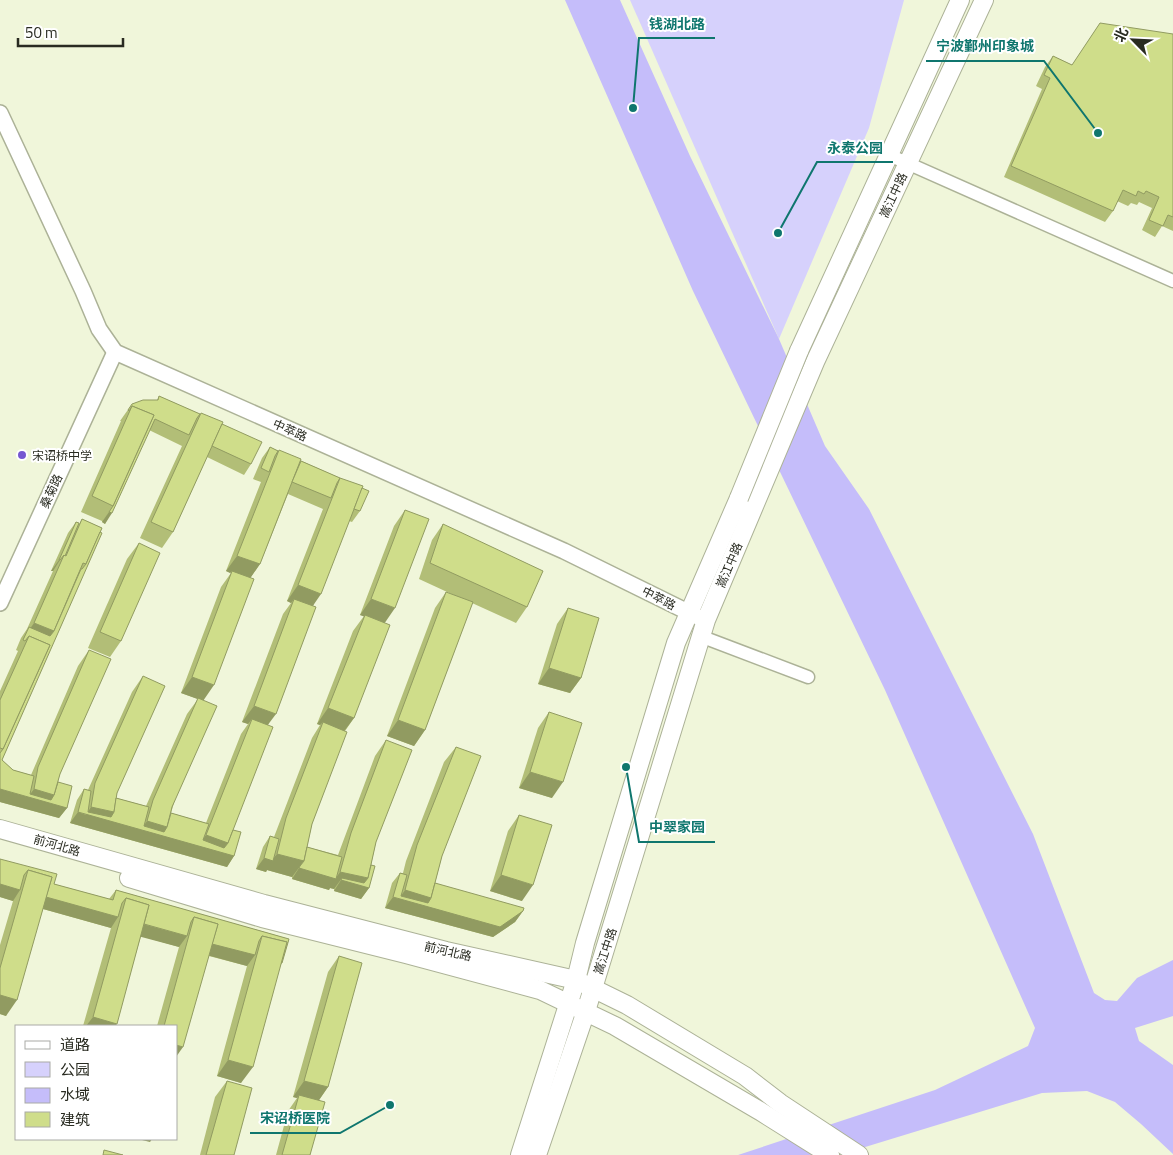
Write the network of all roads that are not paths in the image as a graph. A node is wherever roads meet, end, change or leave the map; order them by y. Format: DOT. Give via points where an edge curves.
graph roads {
  1 [pos="960,0"];
  2 [pos="984,0"];
  3 [pos="0,113"];
  4 [pos="889,155"];
  5 [pos="908,163"];
  6 [pos="1173,281"];
  7 [pos="115,352"];
  8 [pos="746,503"];
  9 [pos="0,603"];
  10 [pos="688,613"];
  11 [pos="703,628"];
  12 [pos="808,677"];
  13 [pos="0,829"];
  14 [pos="0,840"];
  15 [pos="576,980"];
  16 [pos="593,988"];
  17 [pos="568,1002"];
  18 [pos="586,1011"];
  19 [pos="520,1155"];
  20 [pos="537,1155"];
  21 [pos="830,1155"];
  22 [pos="859,1155"];
  1 -- 4 [label="main road, 嵩江中路"];
  2 -- 5 [label="main road, 嵩江中路"];
  3 -- 7 [label="street" via="99,329"];
  4 -- 5 [label="street"];
  4 -- 8 [label="main road, 嵩江中路, bridge" via="798,351"];
  5 -- 6 [label="street"];
  5 -- 8 [label="main road, 嵩江中路"];
  7 -- 9 [label="street, 桑菊路"];
  7 -- 10 [label="street, 中萃路" via="564,551"];
  8 -- 10 [label="main road, 嵩江中路"];
  8 -- 11 [label="main road, 嵩江中路"];
  10 -- 11 [label="street, 中萃路"];
  10 -- 15 [label="main road, 嵩江中路" via="676,643"];
  11 -- 12 [label="street"];
  11 -- 16 [label="main road, 嵩江中路"];
  13 -- 15 [label="main road, 前河北路" via="264,904 446,951"];
  14 -- 17 [label="main road, 前河北路" via="262,918 540,990"];
  15 -- 16 [label="main road, 前河北路"];
  15 -- 17 [label="main road, 嵩江中路"];
  16 -- 18 [label="main road, 嵩江中路"];
  16 -- 22 [label="main road, 前河北路" via="745,1076"];
  17 -- 18 [label="main road, 前河北路"];
  17 -- 19 [label="main road, 嵩江中路"];
  18 -- 20 [label="main road, 嵩江中路"];
  18 -- 21 [label="main road, 前河北路"];
}
